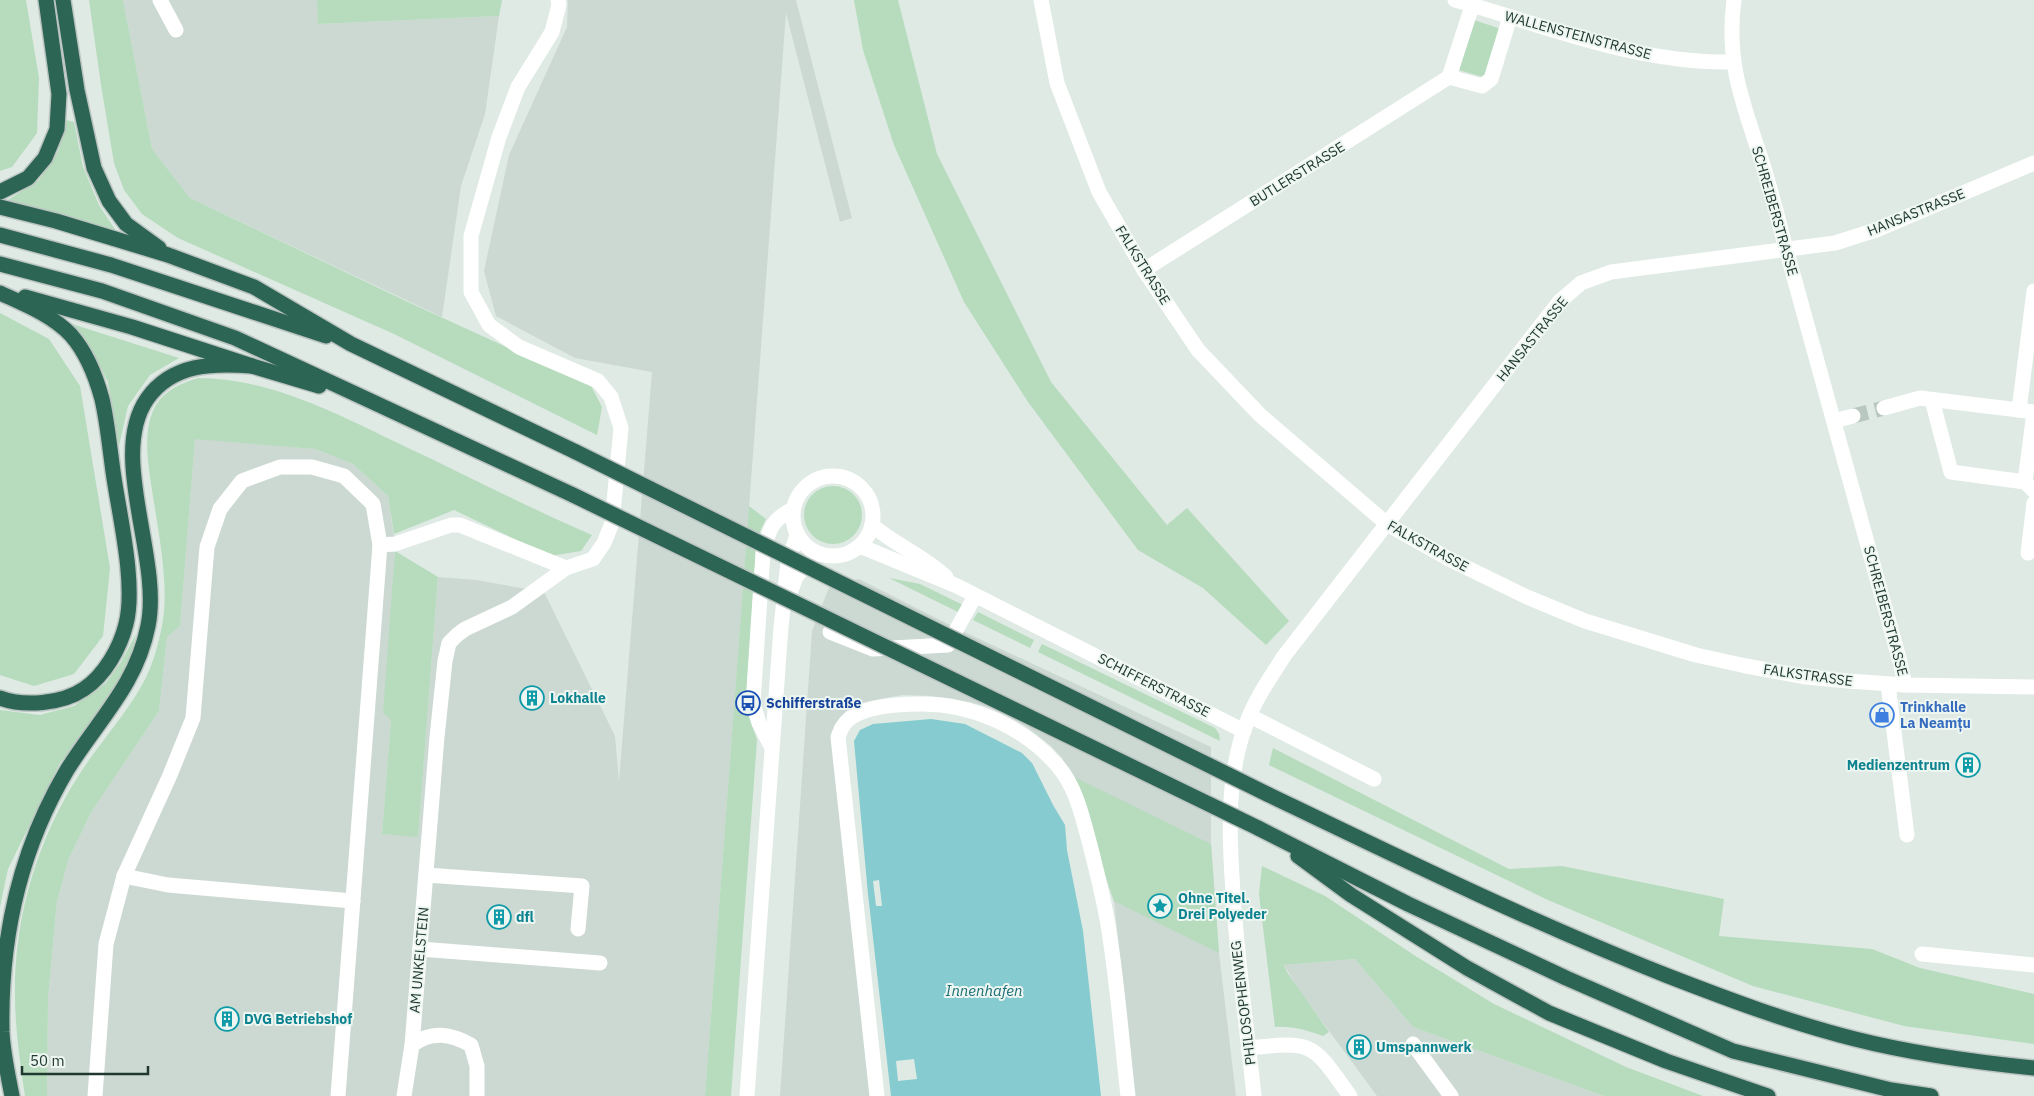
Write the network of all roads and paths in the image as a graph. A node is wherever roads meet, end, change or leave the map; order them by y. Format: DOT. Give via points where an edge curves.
graph roads {
  1 [pos="46,0"];
  2 [pos="63,0"];
  3 [pos="160,0"];
  4 [pos="558,0"];
  5 [pos="1041,0"];
  6 [pos="1455,0"];
  7 [pos="1734,0"];
  8 [pos="1473,2"];
  9 [pos="1510,17"];
  10 [pos="176,30"];
  11 [pos="1733,62"];
  12 [pos="1450,77"];
  13 [pos="2034,163"];
  14 [pos="0,192"];
  15 [pos="0,207"];
  16 [pos="0,235"];
  17 [pos="1786,249"];
  18 [pos="168,255"];
  19 [pos="0,264"];
  20 [pos="1144,270"];
  21 [pos="0,291"];
  22 [pos="2034,291"];
  23 [pos="351,344"];
  24 [pos="252,366"];
  25 [pos="364,399"];
  26 [pos="1932,400"];
  27 [pos="1884,408"];
  28 [pos="2019,410"];
  29 [pos="1854,416"];
  30 [pos="1834,421"];
  31 [pos="2030,487"];
  32 [pos="2034,503"];
  33 [pos="793,509"];
  34 [pos="1387,524"];
  35 [pos="872,525"];
  36 [pos="797,535"];
  37 [pos="380,546"];
  38 [pos="860,546"];
  39 [pos="816,553"];
  40 [pos="2028,553"];
  41 [pos="566,568"];
  42 [pos="957,586"];
  43 [pos="975,596"];
  44 [pos="781,627"];
  45 [pos="830,632"];
  46 [pos="1888,684"];
  47 [pos="1905,685"];
  48 [pos="2034,687"];
  49 [pos="0,698"];
  50 [pos="1250,716"];
  51 [pos="1244,731"];
  52 [pos="771,747"];
  53 [pos="1374,780"];
  54 [pos="1258,828"];
  55 [pos="1907,834"];
  56 [pos="426,875"];
  57 [pos="124,876"];
  58 [pos="353,901"];
  59 [pos="578,929"];
  60 [pos="420,949"];
  61 [pos="1922,954"];
  62 [pos="600,963"];
  63 [pos="2034,965"];
  64 [pos="1413,1044"];
  65 [pos="412,1045"];
  66 [pos="1248,1048"];
  67 [pos="2034,1068"];
  68 [pos="12,1096"];
  69 [pos="95,1096"];
  70 [pos="338,1096"];
  71 [pos="404,1096"];
  72 [pos="477,1096"];
  73 [pos="747,1096"];
  74 [pos="877,1096"];
  75 [pos="1128,1096"];
  76 [pos="1254,1096"];
  77 [pos="1350,1096"];
  78 [pos="1451,1096"];
  79 [pos="1768,1096"];
  80 [pos="1931,1096"];
  1 -- 14 [label="highway" via="59,94 57,129 45,158 28,178"];
  2 -- 18 [label="highway" via="77,90 94,168 109,201 126,224"];
  3 -- 10 [label="street"];
  4 -- 41 [label="street" via="552,32 518,88 499,137 471,236 471,292 489,325 520,346 598,381 611,397 622,428 612,523 593,559"];
  5 -- 20 [label="street, FALKSTRASSE" via="1058,83 1095,182"];
  6 -- 8 [label="street, WALLENSTEINSTRASSE"];
  7 -- 11 [label="street, SCHREIBERSTRASSE"];
  8 -- 9 [label="street, WALLENSTEINSTRASSE"];
  8 -- 12 [label="street"];
  9 -- 11 [label="street, WALLENSTEINSTRASSE" via="1617,48 1675,60"];
  9 -- 12 [label="street" via="1491,79 1482,86"];
  11 -- 17 [label="street, SCHREIBERSTRASSE" via="1741,101 1765,171"];
  12 -- 20 [label="street, BUTLERSTRASSE"];
  13 -- 17 [label="street, HANSASTRASSE" via="1876,230 1835,242"];
  15 -- 18 [label="highway"];
  16 -- 23 [label="highway" via="111,265"];
  17 -- 30 [label="street, SCHREIBERSTRASSE"];
  17 -- 34 [label="street, HANSASTRASSE" via="1611,272 1581,282 1559,302"];
  18 -- 23 [label="highway" via="254,287"];
  19 -- 25 [label="highway" via="102,291 235,338"];
  20 -- 34 [label="street, FALKSTRASSE" via="1198,350 1260,415"];
  21 -- 24 [label="highway" via="132,327"];
  21 -- 49 [label="highway" via="42,312 71,335 88,361 102,399 129,594 126,623 116,649 103,671 84,690 39,703 19,703"];
  22 -- 28 [label="street"];
  23 -- 67 [label="highway, bridge" via="1267,794 1584,943 1746,1006 1816,1028 1895,1048"];
  24 -- 25 [label="highway"];
  24 -- 68 [label="highway" via="219,364 177,373 147,399 136,425 133,457 150,571 152,601 149,624 132,677 68,769 42,816 23,867 8,923 3,968 2,1033"];
  25 -- 54 [label="highway, bridge" via="573,495"];
  26 -- 27 [label="street" via="1920,398"];
  26 -- 28 [label="street"];
  26 -- 31 [label="street" via="1951,472"];
  28 -- 31 [label="street" via="2034,412"];
  29 -- 30 [label="street"];
  30 -- 47 [label="street, SCHREIBERSTRASSE"];
  32 -- 40 [label="street"];
  33 -- 35 [label="street" via="805,486 819,477 835,475 850,479 862,488 871,501"];
  33 -- 36 [label="street"];
  33 -- 52 [label="street" via="773,523 764,553 753,703"];
  34 -- 46 [label="street, FALKSTRASSE" via="1526,597 1642,640 1806,677"];
  34 -- 50 [label="street, HANSASTRASSE" via="1284,656"];
  35 -- 38 [label="street"];
  35 -- 42 [label="street, SCHIFFERSTRASSE"];
  36 -- 39 [label="street"];
  36 -- 44 [label="street" via="788,562"];
  37 -- 41 [label="street" via="460,525"];
  37 -- 57 [label="street" via="373,504 344,476 312,467 280,467 242,481 220,509 206,547 193,718"];
  37 -- 58 [label="street"];
  38 -- 39 [label="street" via="845,555 830,557"];
  38 -- 42 [label="street, SCHIFFERSTRASSE"];
  39 -- 44 [label="street" via="796,577"];
  41 -- 56 [label="street, AM UNKELSTEIN" via="512,607 461,632 449,644 437,737"];
  42 -- 43 [label="street, SCHIFFERSTRASSE"];
  43 -- 45 [label="street" via="948,645 873,649"];
  43 -- 51 [label="street, SCHIFFERSTRASSE"];
  44 -- 52 [label="street"];
  46 -- 47 [label="street, FALKSTRASSE"];
  46 -- 55 [label="street"];
  47 -- 48 [label="street, FALKSTRASSE"];
  50 -- 51 [label="street, HANSASTRASSE"];
  50 -- 53 [label="street"];
  51 -- 66 [label="street, PHILOSOPHENWEG" via="1233,779 1230,854"];
  52 -- 73 [label="street"];
  54 -- 79 [label="highway" via="1351,895 1467,968 1549,1013 1666,1061"];
  54 -- 80 [label="highway" via="1548,970 1733,1051 1891,1090"];
  56 -- 59 [label="street" via="582,886"];
  56 -- 60 [label="street, AM UNKELSTEIN"];
  57 -- 58 [label="street" via="168,885"];
  57 -- 69 [label="street" via="106,944"];
  58 -- 70 [label="street"];
  60 -- 62 [label="street"];
  60 -- 65 [label="street, AM UNKELSTEIN"];
  61 -- 63 [label="street"];
  64 -- 78 [label="street"];
  65 -- 71 [label="street, AM UNKELSTEIN"];
  65 -- 72 [label="street" via="423,1037 441,1035 456,1037 471,1045 478,1066"];
  66 -- 76 [label="street, PHILOSOPHENWEG"];
  66 -- 77 [label="street" via="1286,1044 1303,1046 1323,1059"];
  74 -- 75 [label="street" via="838,737 846,722 866,711 930,703 969,710 995,719 1022,735 1058,766 1070,786 1084,824 1109,929"];
}
